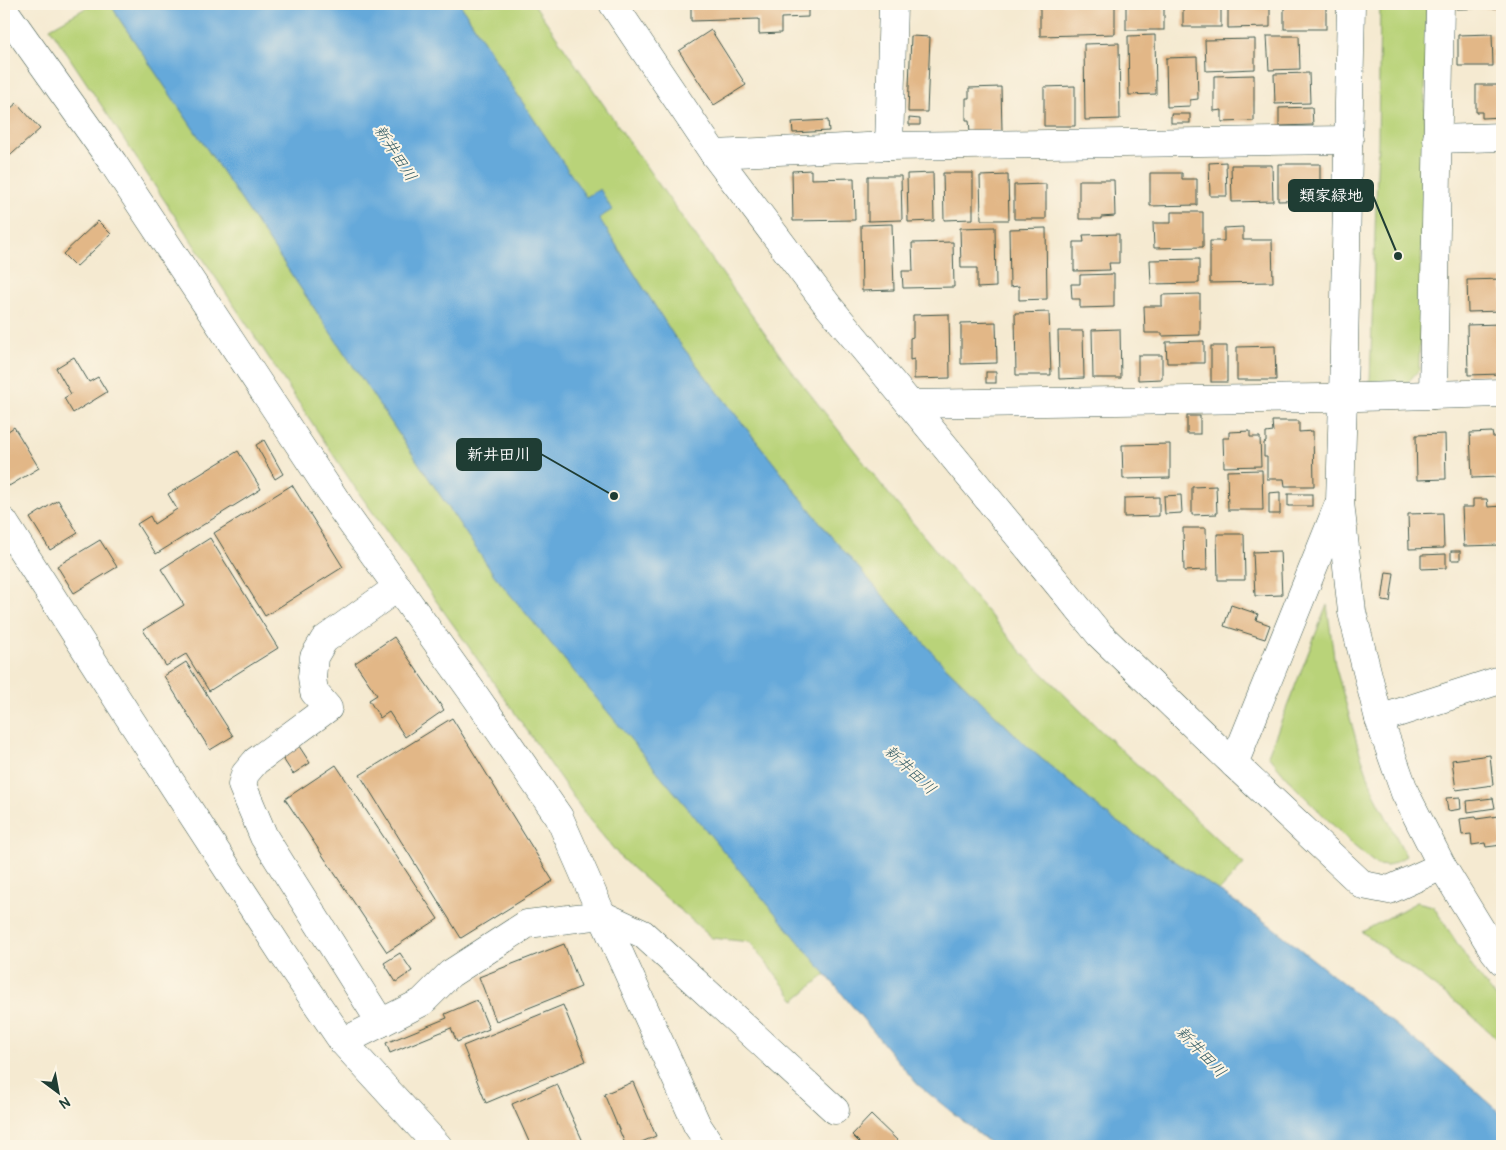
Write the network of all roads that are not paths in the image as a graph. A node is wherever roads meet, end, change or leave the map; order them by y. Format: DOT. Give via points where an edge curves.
graph roads {
  1 [pos="612,4"];
  2 [pos="893,4"];
  3 [pos="1351,4"];
  4 [pos="1440,4"];
  5 [pos="4,10"];
  6 [pos="1502,137"];
  7 [pos="1437,139"];
  8 [pos="1348,140"];
  9 [pos="889,146"];
  10 [pos="714,154"];
  11 [pos="1502,393"];
  12 [pos="1433,395"];
  13 [pos="1343,398"];
  14 [pos="910,404"];
  15 [pos="1340,502"];
  16 [pos="4,522"];
  17 [pos="398,587"];
  18 [pos="1502,680"];
  19 [pos="1379,719"];
  20 [pos="1234,764"];
  21 [pos="1442,866"];
  22 [pos="602,915"];
  23 [pos="1502,961"];
  24 [pos="381,1023"];
  25 [pos="343,1042"];
  26 [pos="835,1110"];
  27 [pos="438,1146"];
  28 [pos="711,1146"];
  1 -- 10 [label="street"];
  2 -- 9 [label="street"];
  3 -- 8 [label="street"];
  4 -- 7 [label="street"];
  5 -- 17 [label="street" via="112,163 343,511"];
  6 -- 7 [label="street"];
  7 -- 12 [label="street"];
  8 -- 9 [label="street"];
  8 -- 13 [label="street"];
  9 -- 10 [label="street"];
  10 -- 14 [label="street" via="828,307"];
  11 -- 12 [label="street"];
  12 -- 13 [label="street"];
  13 -- 14 [label="street"];
  13 -- 15 [label="street"];
  14 -- 20 [label="street" via="1100,635"];
  15 -- 19 [label="street" via="1352,612"];
  15 -- 20 [label="street"];
  16 -- 25 [label="street"];
  17 -- 22 [label="street" via="559,817"];
  17 -- 24 [label="street" via="324,640 314,657 312,676 314,692 328,708 256,761 245,774 242,785 264,837"];
  18 -- 19 [label="street"];
  19 -- 21 [label="street" via="1404,793"];
  20 -- 21 [label="street" via="1363,885 1389,890"];
  21 -- 23 [label="street"];
  22 -- 24 [label="street" via="527,924 450,974 422,1002"];
  22 -- 26 [label="street" via="643,934"];
  22 -- 28 [label="street" via="697,1125"];
  24 -- 25 [label="street"];
  25 -- 27 [label="street"];
}
